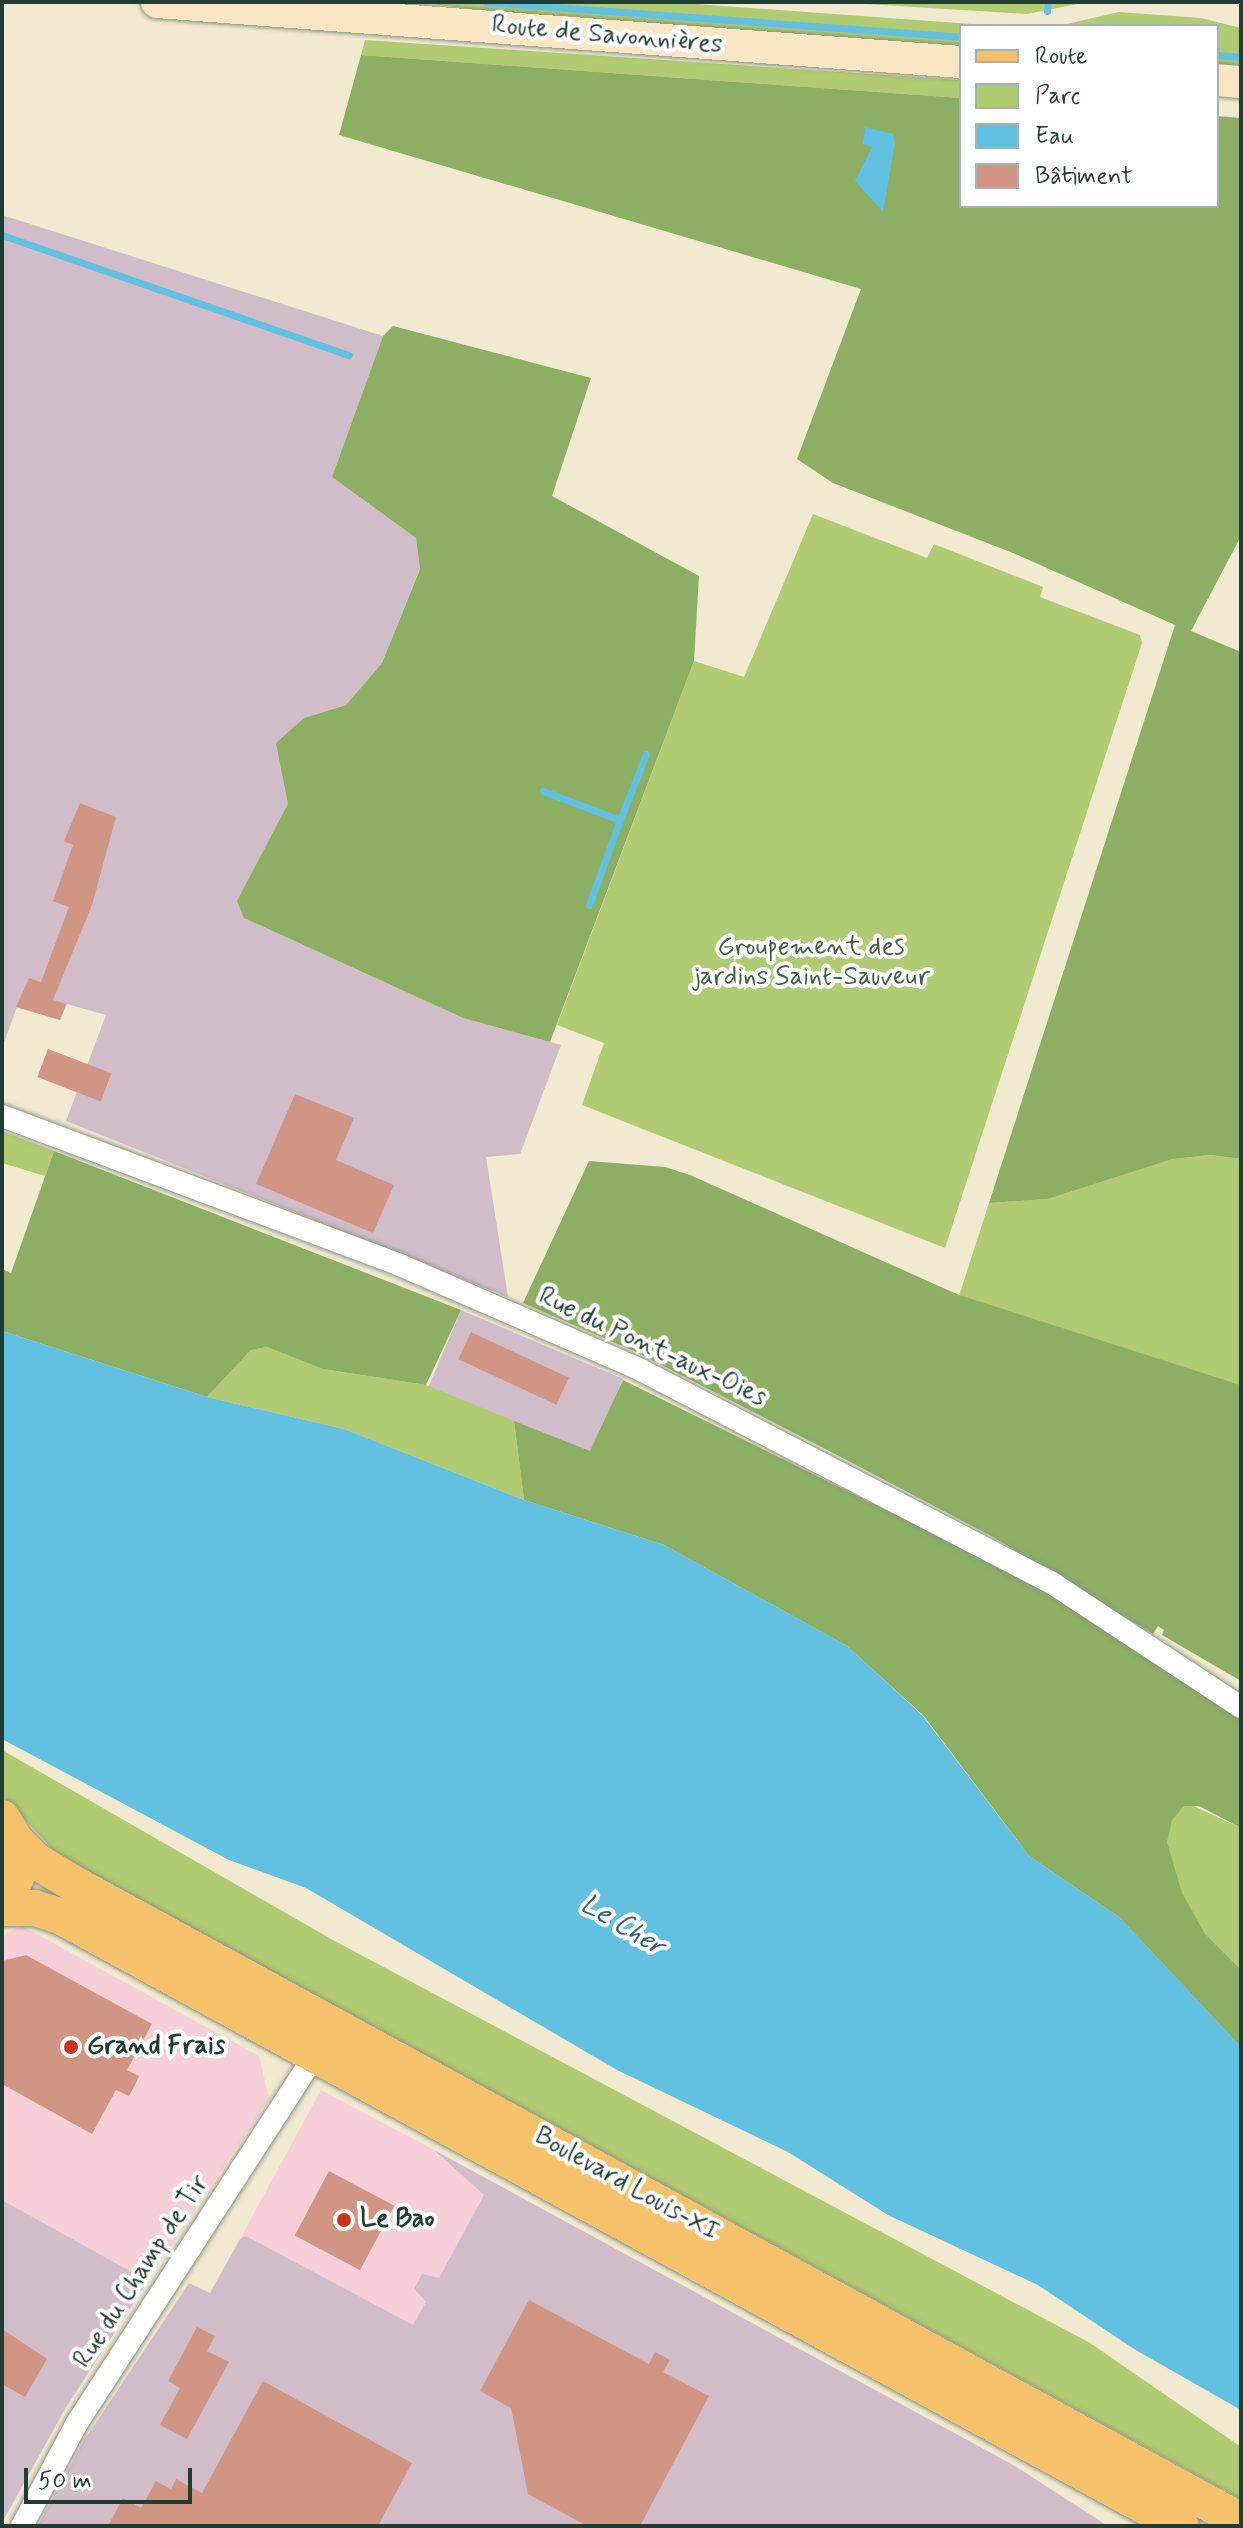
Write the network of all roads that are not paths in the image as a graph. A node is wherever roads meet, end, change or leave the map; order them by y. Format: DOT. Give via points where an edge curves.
graph roads {
  1 [pos="157,2"];
  2 [pos="959,62"];
  3 [pos="1219,80"];
  4 [pos="1241,82"];
  5 [pos="2,1116"];
  6 [pos="1241,1707"];
  7 [pos="9,1830"];
  8 [pos="2,1902"];
  9 [pos="2,1908"];
  10 [pos="316,2053"];
  11 [pos="1241,2521"];
  12 [pos="22,2526"];
  13 [pos="1181,2526"];
  1 -- 2 [label="main road, Route de Savonnières"];
  3 -- 4 [label="main road"];
  5 -- 6 [label="street, Rue du Pont-aux-Oies" via="400,1265 641,1370 1052,1583"];
  7 -- 8 [label="main road" via="16,1878"];
  7 -- 11 [label="main road, Boulevard Louis-XI" via="76,1885"];
  9 -- 10 [label="main road, Boulevard Louis-XI" via="35,1908 60,1916"];
  10 -- 12 [label="street, Rue du Champ de Tir" via="77,2423"];
  10 -- 13 [label="main road, Boulevard Louis-XI"];
}
